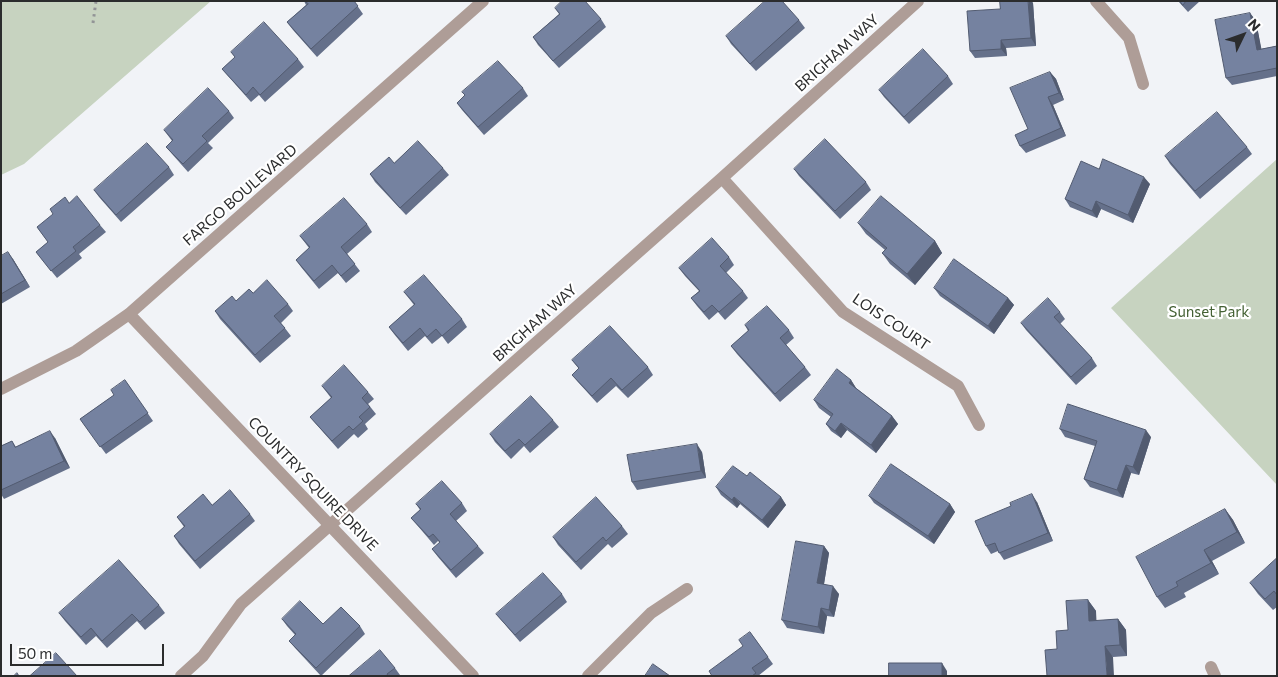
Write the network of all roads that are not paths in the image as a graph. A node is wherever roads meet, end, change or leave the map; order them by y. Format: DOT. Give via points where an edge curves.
graph roads {
  1 [pos="483,1"];
  2 [pos="918,1"];
  3 [pos="1096,1"];
  4 [pos="1143,84"];
  5 [pos="722,178"];
  6 [pos="129,314"];
  7 [pos="1,389"];
  8 [pos="979,425"];
  9 [pos="330,526"];
  10 [pos="687,589"];
  11 [pos="181,676"];
  12 [pos="473,676"];
  13 [pos="588,676"];
  1 -- 6 [label="street, FARGO BOULEVARD"];
  2 -- 5 [label="street, BRIGHAM WAY"];
  3 -- 4 [label="street" via="1129,38"];
  5 -- 8 [label="street, LOIS COURT" via="842,312 958,386"];
  5 -- 9 [label="street, BRIGHAM WAY"];
  6 -- 7 [label="street, FARGO BOULEVARD" via="76,351"];
  6 -- 9 [label="street, COUNTRY SQUIRE DRIVE"];
  9 -- 11 [label="street, BRIGHAM WAY" via="241,604 203,656"];
  9 -- 12 [label="street, COUNTRY SQUIRE DRIVE"];
  10 -- 13 [label="street" via="651,613"];
}
